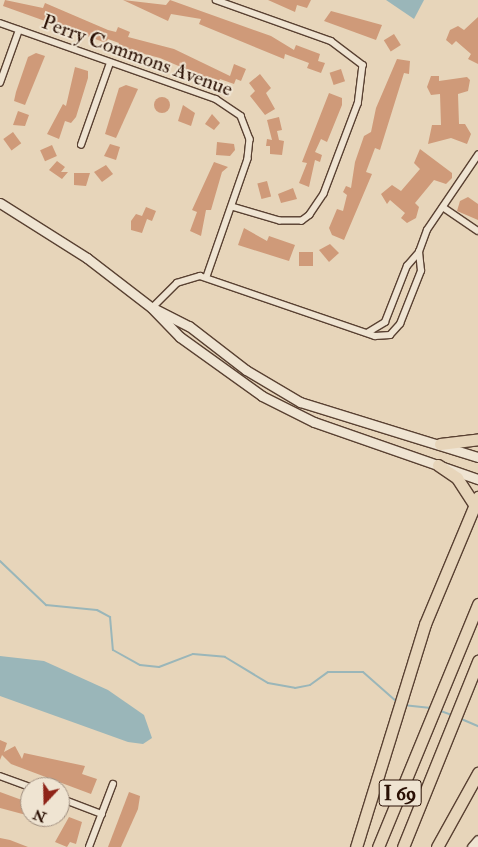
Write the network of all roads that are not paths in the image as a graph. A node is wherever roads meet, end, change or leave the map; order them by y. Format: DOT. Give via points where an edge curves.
graph roads {
  1 [pos="216,0"];
  2 [pos="0,23"];
  3 [pos="19,30"];
  4 [pos="110,63"];
  5 [pos="0,83"];
  6 [pos="81,145"];
  7 [pos="478,154"];
  8 [pos="0,203"];
  9 [pos="232,207"];
  10 [pos="443,207"];
  11 [pos="478,231"];
  12 [pos="420,252"];
  13 [pos="208,277"];
  14 [pos="152,308"];
  15 [pos="365,333"];
  16 [pos="478,439"];
  17 [pos="440,444"];
  18 [pos="478,457"];
  19 [pos="438,465"];
  20 [pos="478,479"];
  21 [pos="476,500"];
  22 [pos="478,604"];
  23 [pos="478,661"];
  24 [pos="478,772"];
  25 [pos="0,776"];
  26 [pos="20,783"];
  27 [pos="113,784"];
  28 [pos="70,802"];
  29 [pos="102,814"];
  30 [pos="478,840"];
  31 [pos="89,847"];
  32 [pos="356,847"];
  33 [pos="378,847"];
  34 [pos="403,847"];
  35 [pos="436,847"];
  36 [pos="472,847"];
  1 -- 9 [label="street" via="331,41 363,65 358,104 324,194 310,215 302,221 280,221"];
  2 -- 3 [label="street, Perry Commons Avenue"];
  3 -- 4 [label="street, Perry Commons Avenue"];
  3 -- 5 [label="street"];
  4 -- 6 [label="street"];
  4 -- 9 [label="street, Perry Commons Avenue" via="216,99 241,116 250,149"];
  7 -- 10 [label="street"];
  8 -- 14 [label="main road" via="65,242"];
  9 -- 13 [label="street, Perry Commons Avenue"];
  10 -- 11 [label="street"];
  10 -- 12 [label="street" via="432,220"];
  12 -- 15 [label="street" via="407,266 385,322"];
  12 -- 15 [label="street" via="421,271 398,328 385,336"];
  13 -- 14 [label="street" via="177,283"];
  13 -- 15 [label="street"];
  14 -- 17 [label="main road" via="189,326 246,370 300,402"];
  14 -- 19 [label="main road" via="180,337 283,408"];
  16 -- 17 [label="highway"];
  17 -- 18 [label="main road"];
  19 -- 20 [label="main road"];
  19 -- 21 [label="highway" via="457,478"];
  21 -- 32 [label="highway" via="409,675"];
  22 -- 33 [label="highway, I 69"];
  23 -- 34 [label="highway, I 69"];
  24 -- 35 [label="highway"];
  25 -- 26 [label="street"];
  27 -- 29 [label="street"];
  28 -- 29 [label="street"];
  29 -- 31 [label="street"];
  30 -- 36 [label="main road"];
}
